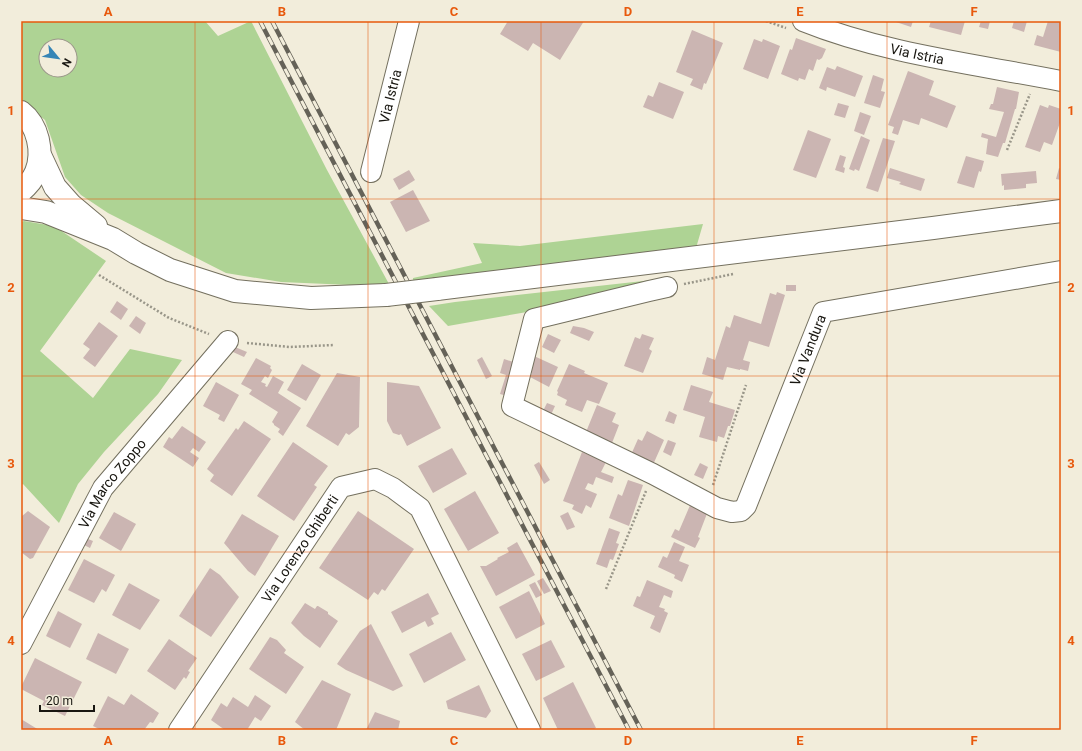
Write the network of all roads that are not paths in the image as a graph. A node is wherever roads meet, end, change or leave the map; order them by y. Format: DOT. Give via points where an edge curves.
graph roads {
  1 [pos="409,21"];
  2 [pos="803,21"];
  3 [pos="1061,81"];
  4 [pos="21,112"];
  5 [pos="40,154"];
  6 [pos="371,172"];
  7 [pos="21,191"];
  8 [pos="21,208"];
  9 [pos="1061,211"];
  10 [pos="112,239"];
  11 [pos="1061,271"];
  12 [pos="667,287"];
  13 [pos="228,341"];
  14 [pos="21,644"];
  15 [pos="179,730"];
  16 [pos="530,730"];
  1 -- 6 [label="street, Via Istria"];
  2 -- 3 [label="street, Via Istria" via="875,45"];
  4 -- 5 [label="main road" via="33,126"];
  5 -- 7 [label="main road" via="36,172"];
  5 -- 10 [label="main road" via="55,187 71,205"];
  8 -- 10 [label="main road" via="46,212"];
  9 -- 10 [label="main road, bridge" via="386,295 311,298 235,291 170,270"];
  11 -- 12 [label="street, Via Vandura" via="824,312 746,506 741,511 732,512 717,508 654,474 512,406 534,319"];
  13 -- 14 [label="street, Via Marco Zoppo" via="103,488"];
  15 -- 16 [label="street, Via Lorenzo Ghiberti" via="341,487 375,480 393,488 420,508"];
}
